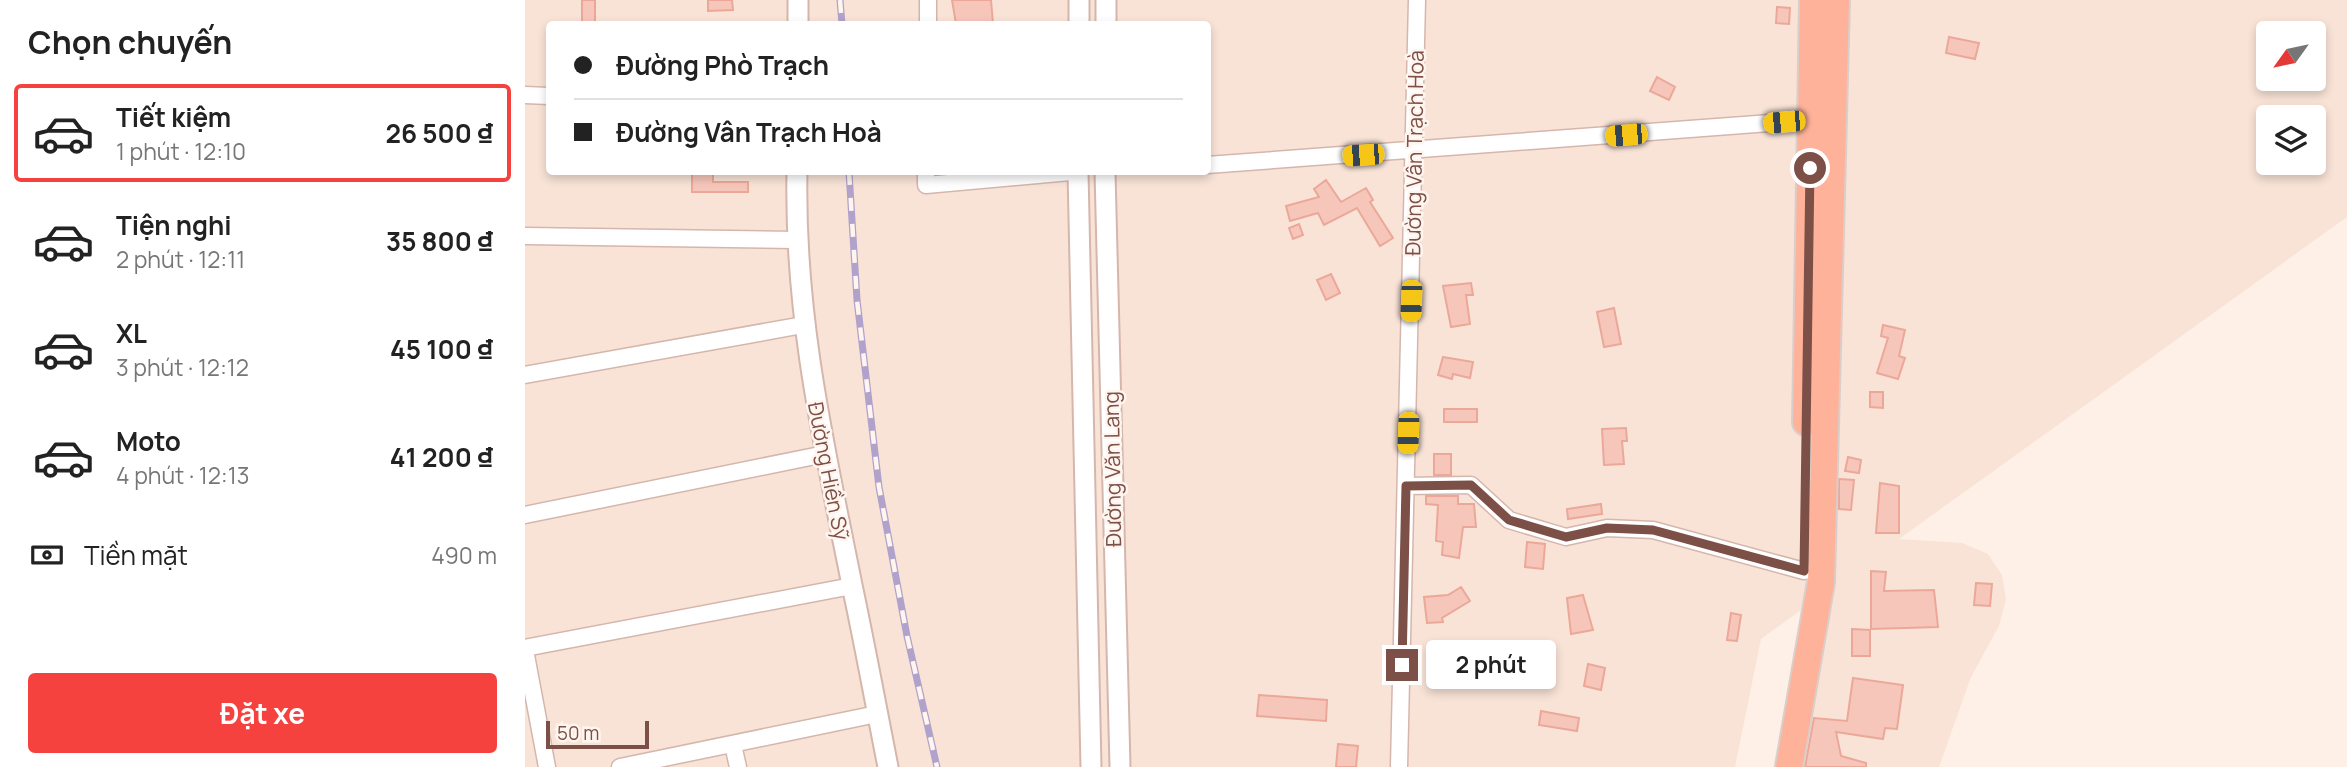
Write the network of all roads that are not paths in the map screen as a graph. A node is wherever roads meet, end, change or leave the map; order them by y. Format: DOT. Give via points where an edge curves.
graph roads {
  1 [pos="798,0"];
  2 [pos="928,0"];
  3 [pos="1079,0"];
  4 [pos="1106,0"];
  5 [pos="1417,0"];
  6 [pos="1813,0"];
  7 [pos="1836,0"];
  8 [pos="798,21"];
  9 [pos="927,21"];
  10 [pos="1079,21"];
  11 [pos="1106,21"];
  12 [pos="525,95"];
  13 [pos="546,96"];
  14 [pos="1811,121"];
  15 [pos="1415,152"];
  16 [pos="1211,165"];
  17 [pos="797,175"];
  18 [pos="998,175"];
  19 [pos="1078,175"];
  20 [pos="1105,175"];
  21 [pos="926,178"];
  22 [pos="525,236"];
  23 [pos="795,240"];
  24 [pos="803,325"];
  25 [pos="525,374"];
  26 [pos="1816,395"];
  27 [pos="825,454"];
  28 [pos="1406,486"];
  29 [pos="525,515"];
  30 [pos="1804,571"];
  31 [pos="852,586"];
  32 [pos="525,649"];
  33 [pos="877,714"];
  34 [pos="733,744"];
  35 [pos="547,767"];
  36 [pos="620,767"];
  37 [pos="738,767"];
  38 [pos="888,767"];
  39 [pos="1091,767"];
  40 [pos="1119,767"];
  41 [pos="1399,767"];
  42 [pos="1772,767"];
  43 [pos="1789,767"];
  1 -- 8 [label="street"];
  2 -- 9 [label="street"];
  3 -- 10 [label="street"];
  4 -- 11 [label="street"];
  5 -- 15 [label="street, Đường Vân Trạch Hoà"];
  6 -- 14 [label="highway"];
  7 -- 26 [label="highway"];
  12 -- 13 [label="street"];
  14 -- 15 [label="street"];
  14 -- 26 [label="highway"];
  15 -- 16 [label="street"];
  15 -- 28 [label="street, Đường Vân Trạch Hoà"];
  17 -- 23 [label="street, Đường Hiền Sỹ"];
  18 -- 21 [label="street"];
  19 -- 39 [label="street, Đường Văn Lang"];
  20 -- 40 [label="street, Đường Văn Lang"];
  22 -- 23 [label="street"];
  23 -- 24 [label="street, Đường Hiền Sỹ"];
  24 -- 25 [label="street"];
  24 -- 27 [label="street, Đường Hiền Sỹ"];
  26 -- 30 [label="highway"];
  26 -- 43 [label="highway" via="1821,582"];
  27 -- 29 [label="street"];
  27 -- 31 [label="street, Đường Hiền Sỹ"];
  28 -- 30 [label="street" via="1471,485 1509,520 1566,537 1607,528 1653,530"];
  28 -- 41 [label="street, Đường Vân Trạch Hoà"];
  30 -- 42 [label="highway"];
  31 -- 32 [label="street"];
  31 -- 33 [label="street, Đường Hiền Sỹ"];
  32 -- 35 [label="street"];
  33 -- 34 [label="street"];
  33 -- 38 [label="street, Đường Hiền Sỹ"];
  34 -- 36 [label="street"];
  34 -- 37 [label="street"];
}
